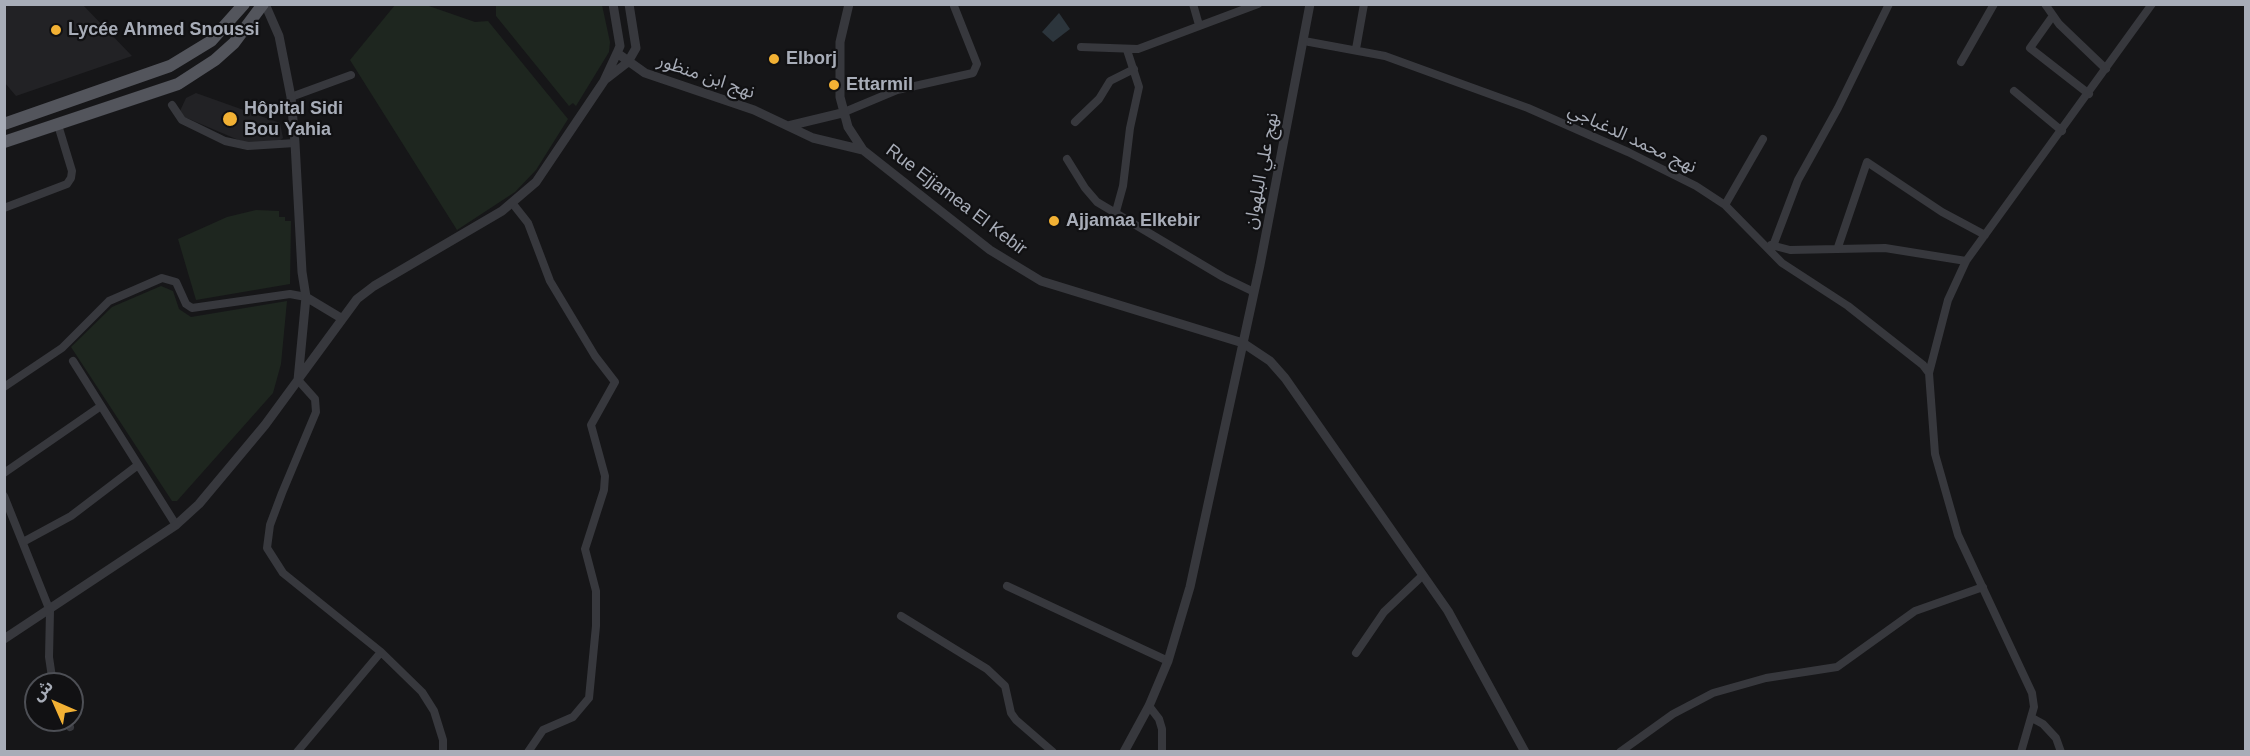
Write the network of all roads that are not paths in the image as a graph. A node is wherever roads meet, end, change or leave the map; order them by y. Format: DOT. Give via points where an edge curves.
graph roads {
  1 [pos="244,4"];
  2 [pos="264,4"];
  3 [pos="613,4"];
  4 [pos="629,4"];
  5 [pos="849,4"];
  6 [pos="1192,4"];
  7 [pos="1257,4"];
  8 [pos="1310,4"];
  9 [pos="1364,4"];
  10 [pos="1889,4"];
  11 [pos="1994,4"];
  12 [pos="2045,4"];
  13 [pos="2152,4"];
  14 [pos="944,5"];
  15 [pos="955,5"];
  16 [pos="2052,17"];
  17 [pos="1199,25"];
  18 [pos="1304,41"];
  19 [pos="1081,47"];
  20 [pos="1356,49"];
  21 [pos="1127,50"];
  22 [pos="617,53"];
  23 [pos="628,62"];
  24 [pos="1961,62"];
  25 [pos="1134,69"];
  26 [pos="2106,69"];
  27 [pos="351,75"];
  28 [pos="604,81"];
  29 [pos="2014,90"];
  30 [pos="2089,94"];
  31 [pos="291,97"];
  32 [pos="172,105"];
  33 [pos="842,113"];
  34 [pos="1075,122"];
  35 [pos="4,124"];
  36 [pos="58,125"];
  37 [pos="788,126"];
  38 [pos="2062,131"];
  39 [pos="1763,139"];
  40 [pos="4,142"];
  41 [pos="295,143"];
  42 [pos="863,150"];
  43 [pos="1066,159"];
  44 [pos="513,204"];
  45 [pos="1725,205"];
  46 [pos="4,208"];
  47 [pos="1115,215"];
  48 [pos="1985,236"];
  49 [pos="1764,244"];
  50 [pos="1773,246"];
  51 [pos="1838,247"];
  52 [pos="1966,261"];
  53 [pos="1254,292"];
  54 [pos="306,297"];
  55 [pos="341,318"];
  56 [pos="1243,344"];
  57 [pos="72,362"];
  58 [pos="1929,373"];
  59 [pos="297,380"];
  60 [pos="4,387"];
  61 [pos="101,406"];
  62 [pos="138,465"];
  63 [pos="4,473"];
  64 [pos="4,496"];
  65 [pos="176,525"];
  66 [pos="22,542"];
  67 [pos="1422,576"];
  68 [pos="1007,586"];
  69 [pos="1983,587"];
  70 [pos="50,611"];
  71 [pos="900,616"];
  72 [pos="4,639"];
  73 [pos="381,652"];
  74 [pos="1356,653"];
  75 [pos="1168,662"];
  76 [pos="51,672"];
  77 [pos="1149,706"];
  78 [pos="2032,718"];
  79 [pos="297,752"];
  80 [pos="443,752"];
  81 [pos="528,752"];
  82 [pos="1053,752"];
  83 [pos="1124,752"];
  84 [pos="1162,752"];
  85 [pos="1525,752"];
  86 [pos="1620,752"];
  87 [pos="2021,752"];
  88 [pos="2061,752"];
  1 -- 35 [label="main road" via="211,41 170,66"];
  2 -- 31 [label="street" via="279,36"];
  2 -- 36 [label="main road" via="234,43 178,84"];
  3 -- 22 [label="street" via="620,46"];
  4 -- 23 [label="street" via="636,48"];
  5 -- 33 [label="street, Rue Ejjamea El Kebir" via="840,42"];
  6 -- 17 [label="street"];
  7 -- 17 [label="street"];
  8 -- 18 [label="street, نهج علي البلهوان"];
  9 -- 20 [label="street"];
  10 -- 50 [label="street" via="1839,108 1798,180"];
  11 -- 24 [label="street"];
  12 -- 16 [label="street"];
  13 -- 26 [label="street"];
  14 -- 15 [label="street"];
  15 -- 33 [label="street" via="977,64 973,73 897,90"];
  16 -- 26 [label="street"];
  16 -- 30 [label="street" via="2030,48"];
  17 -- 21 [label="street"];
  18 -- 20 [label="street, نهج محمد الدغباجي"];
  18 -- 53 [label="street, نهج علي البلهوان"];
  19 -- 21 [label="street"];
  20 -- 45 [label="street, نهج محمد الدغباجي" via="1547,116 1628,152"];
  21 -- 25 [label="street"];
  22 -- 23 [label="street, نهج ابن منظور"];
  22 -- 28 [label="street"];
  23 -- 28 [label="street"];
  23 -- 37 [label="street, نهج ابن منظور" via="645,73"];
  25 -- 34 [label="street" via="1110,81 1099,99"];
  25 -- 47 [label="street" via="1139,87"];
  26 -- 30 [label="street"];
  27 -- 31 [label="street"];
  28 -- 44 [label="street" via="547,168"];
  29 -- 38 [label="street"];
  30 -- 38 [label="street"];
  31 -- 41 [label="street"];
  32 -- 41 [label="street" via="182,120 225,141 248,146"];
  33 -- 37 [label="street"];
  33 -- 42 [label="street, Rue Ejjamea El Kebir"];
  36 -- 40 [label="main road"];
  36 -- 46 [label="street" via="71,178 67,184"];
  37 -- 42 [label="street, نهج ابن منظور" via="824,141"];
  38 -- 48 [label="street"];
  39 -- 45 [label="street"];
  41 -- 54 [label="street"];
  42 -- 56 [label="street, Rue Ejjamea El Kebir" via="990,250 1041,281"];
  43 -- 47 [label="street" via="1090,196"];
  44 -- 55 [label="street" via="374,286"];
  44 -- 81 [label="street" via="528,223 550,281 615,382 591,425 605,476 585,549 596,591 589,698 573,717 543,730"];
  45 -- 49 [label="street, نهج محمد الدغباجي"];
  47 -- 53 [label="street"];
  48 -- 51 [label="street" via="1867,162"];
  48 -- 52 [label="street"];
  49 -- 50 [label="street"];
  49 -- 58 [label="street, نهج محمد الدغباجي" via="1782,263 1848,306"];
  50 -- 51 [label="street" via="1790,250"];
  51 -- 52 [label="street" via="1885,248"];
  52 -- 58 [label="street" via="1948,300"];
  53 -- 56 [label="street, نهج علي البلهوان"];
  54 -- 55 [label="street"];
  54 -- 59 [label="street"];
  54 -- 60 [label="street" via="290,294 192,308 176,282 162,278 109,301 62,348"];
  55 -- 59 [label="street"];
  56 -- 67 [label="street, Rue Ejjamea El Kebir" via="1263,355 1286,378"];
  56 -- 75 [label="street, نهج علي البلهوان" via="1190,587"];
  57 -- 61 [label="street"];
  58 -- 69 [label="street" via="1935,454 1946,498 1958,536"];
  59 -- 65 [label="street" via="251,443"];
  59 -- 73 [label="street" via="315,399 316,412 270,525 267,548 283,573"];
  61 -- 62 [label="street"];
  61 -- 63 [label="street"];
  62 -- 65 [label="street"];
  62 -- 66 [label="street" via="71,516"];
  64 -- 66 [label="street"];
  65 -- 70 [label="street"];
  66 -- 70 [label="street"];
  67 -- 74 [label="street" via="1384,612"];
  67 -- 85 [label="street, Rue Ejjamea El Kebir" via="1448,611"];
  68 -- 75 [label="street"];
  69 -- 78 [label="street" via="2030,685"];
  69 -- 86 [label="street" via="1915,611 1837,668 1766,678 1713,693 1673,714"];
  70 -- 72 [label="street"];
  70 -- 76 [label="street"];
  71 -- 82 [label="street" via="987,669 1005,686 1016,720"];
  73 -- 79 [label="street"];
  73 -- 80 [label="street" via="422,692 434,711"];
  75 -- 77 [label="street, نهج علي البلهوان"];
  77 -- 83 [label="street, نهج علي البلهوان"];
  77 -- 84 [label="street" via="1162,729"];
  78 -- 87 [label="street"];
  78 -- 88 [label="street" via="2056,738"];
}
